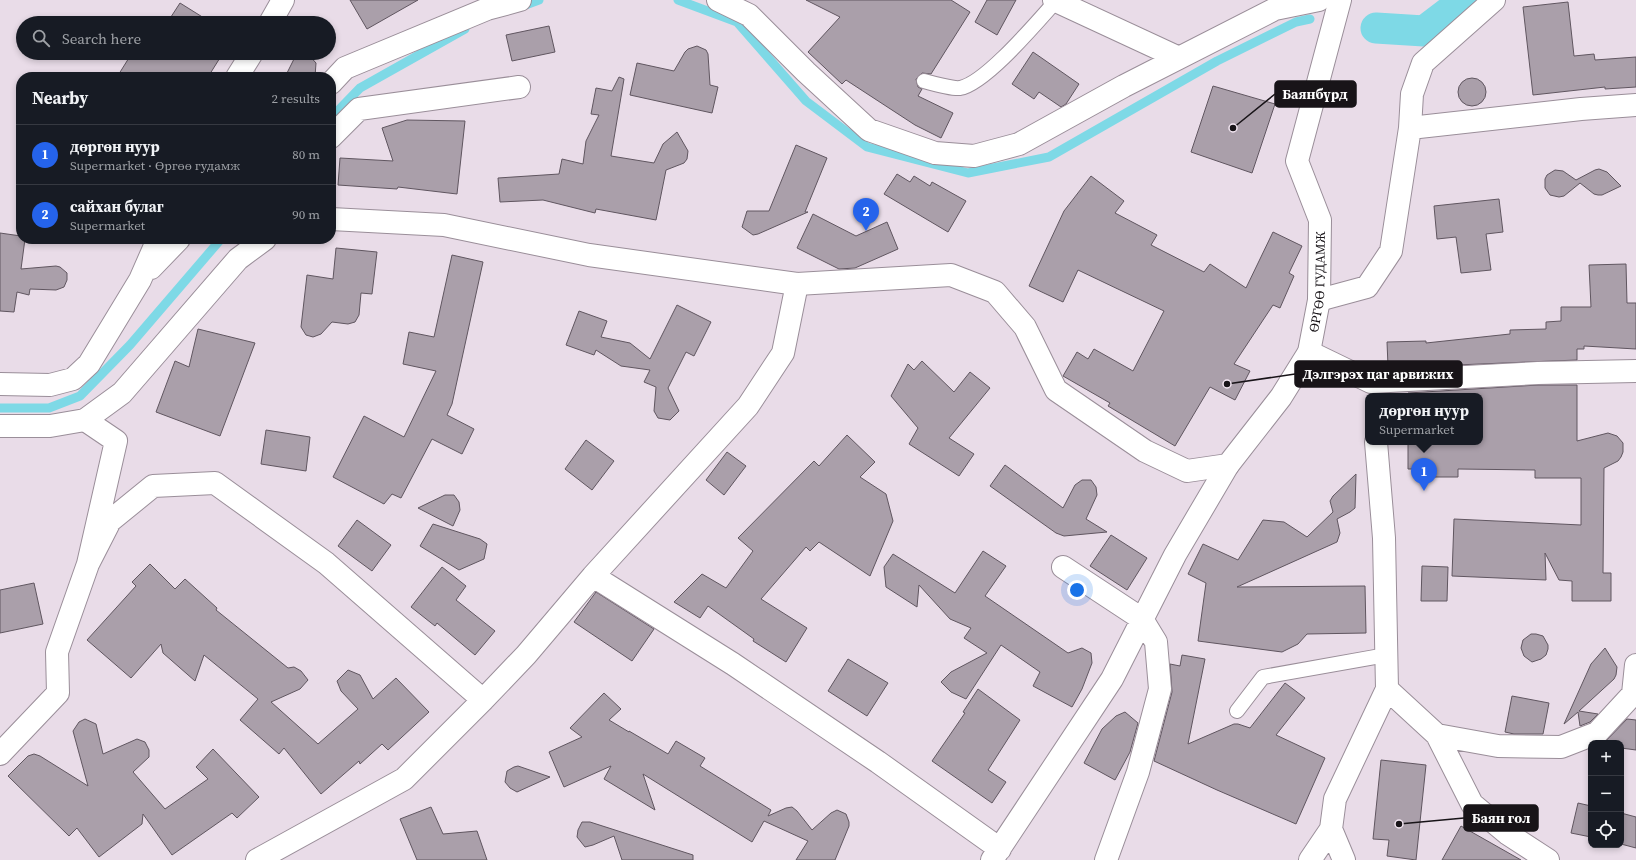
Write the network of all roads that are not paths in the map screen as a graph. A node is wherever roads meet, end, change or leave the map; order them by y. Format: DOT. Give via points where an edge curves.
graph roads {
  1 [pos="284,0"];
  2 [pos="520,0"];
  3 [pos="718,0"];
  4 [pos="1055,0"];
  5 [pos="1319,0"];
  6 [pos="1340,0"];
  7 [pos="1494,0"];
  8 [pos="274,16"];
  9 [pos="1179,58"];
  10 [pos="248,60"];
  11 [pos="240,72"];
  12 [pos="336,78"];
  13 [pos="924,81"];
  14 [pos="519,87"];
  15 [pos="1636,105"];
  16 [pos="1410,128"];
  17 [pos="336,132"];
  18 [pos="336,219"];
  19 [pos="156,244"];
  20 [pos="174,244"];
  21 [pos="258,244"];
  22 [pos="140,280"];
  23 [pos="797,284"];
  24 [pos="1319,300"];
  25 [pos="1309,352"];
  26 [pos="1636,371"];
  27 [pos="0,384"];
  28 [pos="1371,389"];
  29 [pos="85,420"];
  30 [pos="0,426"];
  31 [pos="1376,445"];
  32 [pos="1228,465"];
  33 [pos="88,564"];
  34 [pos="1063,567"];
  35 [pos="593,576"];
  36 [pos="1142,620"];
  37 [pos="1386,655"];
  38 [pos="1636,664"];
  39 [pos="1387,689"];
  40 [pos="484,700"];
  41 [pos="1237,711"];
  42 [pos="1437,735"];
  43 [pos="0,754"];
  44 [pos="1331,829"];
  45 [pos="996,854"];
  46 [pos="257,860"];
  47 [pos="1106,860"];
  48 [pos="1310,860"];
  49 [pos="1344,860"];
  50 [pos="1548,860"];
  1 -- 8 [label="street"];
  2 -- 12 [label="street" via="487,9 345,68"];
  3 -- 9 [label="street" via="749,14 806,72 869,130 934,153 974,156 1019,144"];
  4 -- 9 [label="street"];
  4 -- 13 [label="lane" via="997,64 976,81 960,88"];
  5 -- 9 [label="street" via="1275,9"];
  6 -- 24 [label="street, ӨРГӨӨ ГУДАМЖ" via="1297,161 1320,220"];
  7 -- 16 [label="street" via="1424,63 1412,94"];
  10 -- 11 [label="street"];
  14 -- 17 [label="street" via="359,109"];
  15 -- 16 [label="street"];
  16 -- 24 [label="street" via="1391,251 1367,287"];
  18 -- 23 [label="street" via="444,225 589,255"];
  19 -- 22 [label="street"];
  20 -- 22 [label="street"];
  21 -- 29 [label="street" via="238,259 122,393"];
  22 -- 27 [label="street" via="89,364 73,379 50,385"];
  23 -- 32 [label="street" via="951,275 995,292 1025,327 1056,390 1145,451 1187,471"];
  23 -- 35 [label="street" via="783,353 748,406"];
  24 -- 25 [label="street, ӨРГӨӨ ГУДАМЖ"];
  25 -- 28 [label="street"];
  25 -- 32 [label="street, ӨРГӨӨ ГУДАМЖ" via="1281,397"];
  26 -- 28 [label="street" via="1538,373"];
  29 -- 30 [label="street" via="50,426"];
  29 -- 33 [label="street" via="116,441"];
  31 -- 37 [label="street" via="1384,538"];
  32 -- 36 [label="street, ӨРГӨӨ ГУДАМЖ" via="1175,555"];
  33 -- 40 [label="street" via="110,521 153,486 216,483 326,563"];
  33 -- 43 [label="street" via="57,652 58,693"];
  34 -- 36 [label="street"];
  35 -- 40 [label="street"];
  35 -- 45 [label="street" via="773,691 878,762"];
  36 -- 45 [label="street, ӨРГӨӨ ГУДАМЖ" via="1112,679"];
  36 -- 47 [label="street" via="1156,642 1160,689 1138,772"];
  37 -- 39 [label="street"];
  37 -- 41 [label="lane" via="1263,677"];
  38 -- 42 [label="street" via="1633,694 1597,733 1560,747 1498,746"];
  39 -- 42 [label="street"];
  39 -- 44 [label="street" via="1335,798"];
  40 -- 46 [label="street" via="404,779"];
  42 -- 50 [label="street" via="1472,804 1508,834"];
  44 -- 48 [label="street"];
  44 -- 49 [label="street"];
}
